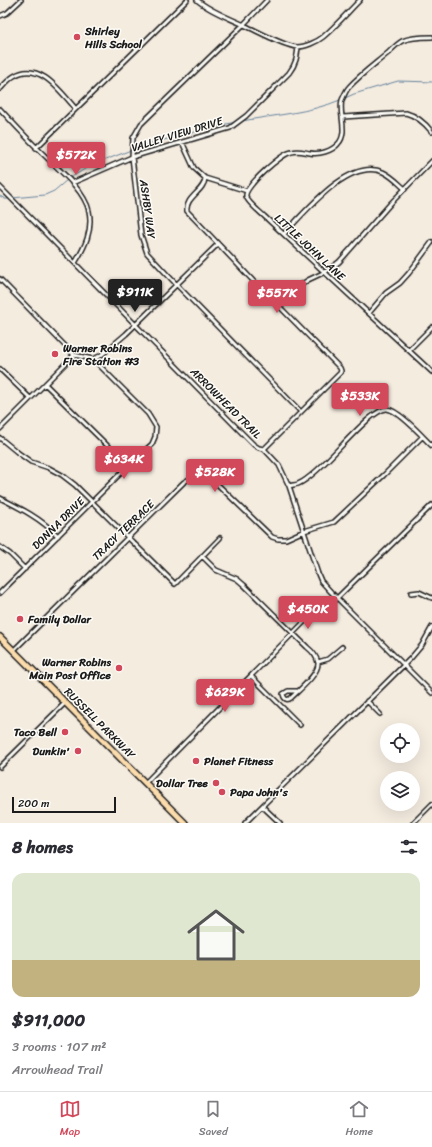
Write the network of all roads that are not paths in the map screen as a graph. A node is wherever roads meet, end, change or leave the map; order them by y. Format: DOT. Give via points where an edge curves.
graph roads {
  1 [pos="20,0"];
  2 [pos="187,0"];
  3 [pos="197,0"];
  4 [pos="267,0"];
  5 [pos="360,0"];
  6 [pos="0,16"];
  7 [pos="243,25"];
  8 [pos="432,37"];
  9 [pos="298,47"];
  10 [pos="0,89"];
  11 [pos="0,109"];
  12 [pos="76,109"];
  13 [pos="343,117"];
  14 [pos="432,132"];
  15 [pos="182,142"];
  16 [pos="36,148"];
  17 [pos="132,157"];
  18 [pos="432,161"];
  19 [pos="205,178"];
  20 [pos="72,182"];
  21 [pos="0,187"];
  22 [pos="405,189"];
  23 [pos="247,191"];
  24 [pos="284,234"];
  25 [pos="432,242"];
  26 [pos="218,244"];
  27 [pos="75,263"];
  28 [pos="325,272"];
  29 [pos="0,280"];
  30 [pos="176,284"];
  31 [pos="276,303"];
  32 [pos="368,313"];
  33 [pos="136,324"];
  34 [pos="432,327"];
  35 [pos="409,350"];
  36 [pos="74,355"];
  37 [pos="93,358"];
  38 [pos="0,369"];
  39 [pos="432,372"];
  40 [pos="45,384"];
  41 [pos="30,398"];
  42 [pos="301,412"];
  43 [pos="0,429"];
  44 [pos="422,437"];
  45 [pos="0,438"];
  46 [pos="432,446"];
  47 [pos="264,449"];
  48 [pos="128,466"];
  49 [pos="289,486"];
  50 [pos="0,498"];
  51 [pos="93,502"];
  52 [pos="432,505"];
  53 [pos="304,531"];
  54 [pos="58,536"];
  55 [pos="128,537"];
  56 [pos="220,538"];
  57 [pos="0,547"];
  58 [pos="202,556"];
  59 [pos="24,569"];
  60 [pos="411,592"];
  61 [pos="0,593"];
  62 [pos="337,598"];
  63 [pos="432,598"];
  64 [pos="311,615"];
  65 [pos="432,627"];
  66 [pos="294,633"];
  67 [pos="0,637"];
  68 [pos="342,647"];
  69 [pos="13,651"];
  70 [pos="318,662"];
  71 [pos="404,664"];
  72 [pos="251,676"];
  73 [pos="298,691"];
  74 [pos="432,693"];
  75 [pos="284,698"];
  76 [pos="367,701"];
  77 [pos="66,702"];
  78 [pos="278,704"];
  79 [pos="380,714"];
  80 [pos="300,725"];
  81 [pos="0,767"];
  82 [pos="145,783"];
  83 [pos="432,804"];
  84 [pos="262,806"];
  85 [pos="185,823"];
  86 [pos="245,823"];
  87 [pos="280,823"];
  88 [pos="413,823"];
  1 -- 6 [label="street"];
  2 -- 12 [label="street"];
  3 -- 7 [label="street"];
  4 -- 7 [label="street, ASHBY WAY"];
  5 -- 9 [label="street" via="322,37"];
  7 -- 9 [label="street"];
  7 -- 17 [label="street, ASHBY WAY" via="141,124 133,138"];
  8 -- 13 [label="street" via="402,41 369,69 348,88 342,102"];
  9 -- 15 [label="street, VALLEY VIEW DRIVE" via="294,67 246,116 230,128"];
  10 -- 12 [label="street" via="12,77 27,71 33,72 50,81"];
  11 -- 16 [label="street"];
  12 -- 16 [label="street"];
  13 -- 14 [label="street" via="406,113 423,122"];
  13 -- 23 [label="street" via="342,136 340,143 335,147 322,153 291,152 277,160"];
  15 -- 17 [label="street, VALLEY VIEW DRIVE"];
  15 -- 19 [label="street" via="194,168"];
  16 -- 20 [label="street"];
  17 -- 20 [label="street, VALLEY VIEW DRIVE"];
  17 -- 30 [label="street, ASHBY WAY" via="141,235 145,249"];
  18 -- 22 [label="street"];
  19 -- 23 [label="street"];
  19 -- 26 [label="street, ARROWHEAD TRAIL" via="204,184 186,208"];
  20 -- 27 [label="street" via="86,203 90,217 89,235"];
  21 -- 27 [label="street, ARROWHEAD TRAIL"];
  22 -- 24 [label="street" via="383,172 360,170 348,175 321,195"];
  22 -- 28 [label="street" via="339,262"];
  23 -- 24 [label="street, LITTLE JOHN LANE" via="247,199"];
  24 -- 28 [label="street, LITTLE JOHN LANE"];
  25 -- 32 [label="street" via="400,283 386,293"];
  26 -- 30 [label="street"];
  26 -- 31 [label="street, ARROWHEAD TRAIL"];
  27 -- 33 [label="street, ARROWHEAD TRAIL"];
  28 -- 31 [label="street" via="308,280"];
  28 -- 32 [label="street, LITTLE JOHN LANE"];
  29 -- 36 [label="street"];
  30 -- 33 [label="street"];
  30 -- 42 [label="street, ASHBY WAY"];
  31 -- 42 [label="street, ARROWHEAD TRAIL" via="341,370"];
  32 -- 35 [label="street, LITTLE JOHN LANE"];
  33 -- 37 [label="street" via="100,356"];
  33 -- 47 [label="street, ARROWHEAD TRAIL" via="243,434 258,448"];
  34 -- 35 [label="street"];
  35 -- 39 [label="street, LITTLE JOHN LANE"];
  36 -- 37 [label="street"];
  36 -- 40 [label="street"];
  37 -- 48 [label="street, DONNA DRIVE" via="148,414 156,427 152,444"];
  38 -- 41 [label="street"];
  40 -- 41 [label="street"];
  40 -- 48 [label="street"];
  41 -- 43 [label="street"];
  42 -- 47 [label="street, ARROWHEAD TRAIL"];
  44 -- 46 [label="street"];
  44 -- 49 [label="street" via="395,412 387,409 380,411 362,425 306,480"];
  44 -- 53 [label="street, TRACY TERRACE" via="334,522"];
  45 -- 51 [label="street" via="31,462 62,475"];
  47 -- 49 [label="street" via="279,465"];
  48 -- 51 [label="street, DONNA DRIVE"];
  49 -- 53 [label="street"];
  50 -- 54 [label="street" via="26,511"];
  51 -- 54 [label="street, DONNA DRIVE"];
  51 -- 55 [label="street"];
  52 -- 62 [label="street"];
  53 -- 55 [label="street, TRACY TERRACE" via="286,539 272,537 213,480 200,475 184,482"];
  53 -- 62 [label="street" via="321,581"];
  54 -- 59 [label="street, DONNA DRIVE"];
  55 -- 58 [label="street" via="175,584"];
  55 -- 69 [label="street, TRACY TERRACE"];
  56 -- 58 [label="street"];
  57 -- 59 [label="street"];
  58 -- 66 [label="street" via="216,570 237,579"];
  59 -- 61 [label="street, DONNA DRIVE"];
  60 -- 63 [label="street" via="419,592"];
  62 -- 71 [label="street"];
  64 -- 66 [label="street"];
  65 -- 71 [label="street" via="422,644"];
  66 -- 70 [label="street" via="316,656"];
  66 -- 72 [label="street"];
  67 -- 69 [label="main road, RUSSELL PARKWAY"];
  68 -- 70 [label="street" via="328,659"];
  69 -- 77 [label="main road, RUSSELL PARKWAY"];
  70 -- 73 [label="street" via="313,676"];
  71 -- 74 [label="street"];
  71 -- 76 [label="street"];
  72 -- 78 [label="street"];
  72 -- 82 [label="street"];
  73 -- 75 [label="street" via="288,700"];
  73 -- 75 [label="street" via="285,692"];
  75 -- 78 [label="street"];
  76 -- 79 [label="street"];
  76 -- 84 [label="street"];
  77 -- 81 [label="street"];
  77 -- 82 [label="main road, RUSSELL PARKWAY"];
  78 -- 80 [label="street"];
  82 -- 85 [label="main road, RUSSELL PARKWAY"];
  83 -- 88 [label="street"];
  84 -- 86 [label="street"];
  84 -- 87 [label="street"];
}
